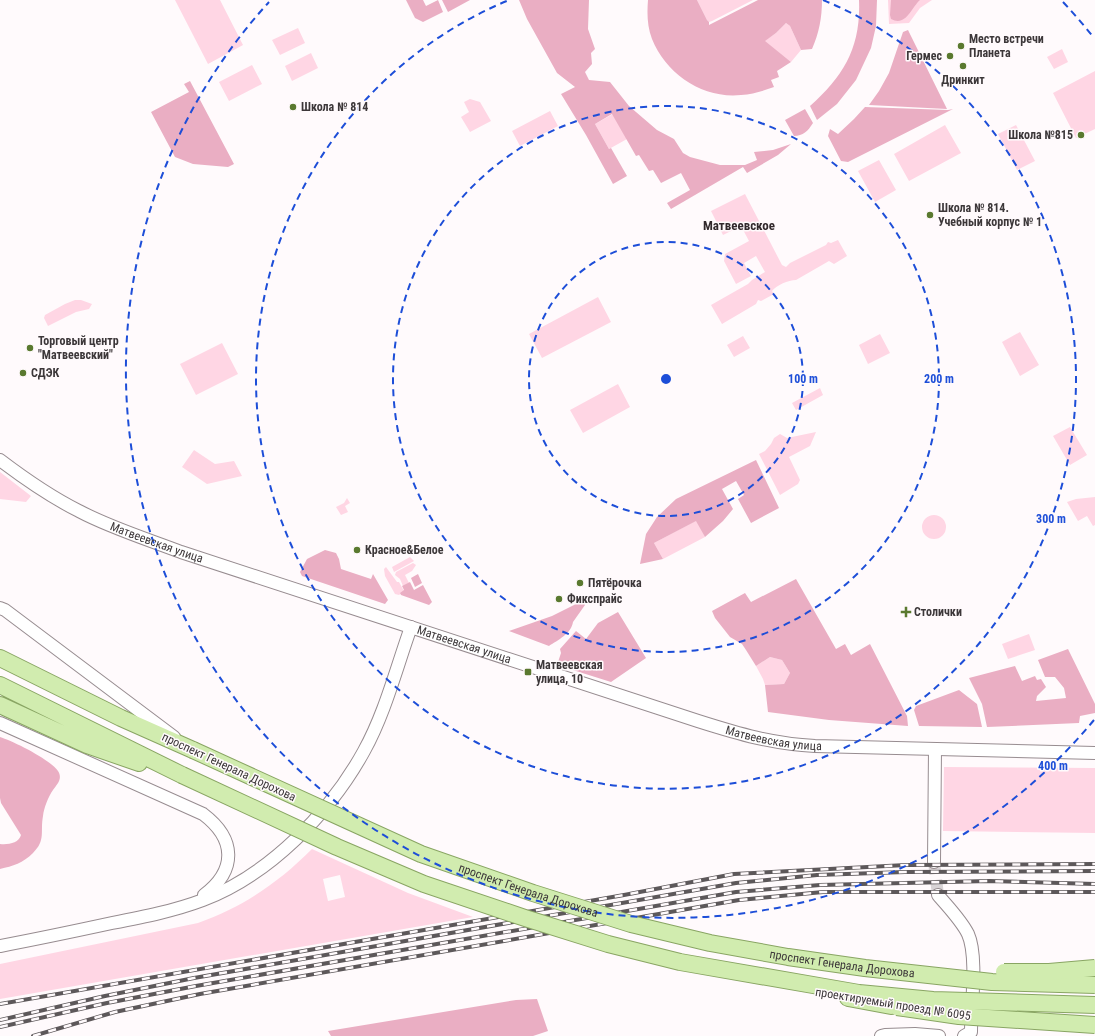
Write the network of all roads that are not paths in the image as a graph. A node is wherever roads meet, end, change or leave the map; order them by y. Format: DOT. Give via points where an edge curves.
graph roads {
  1 [pos="0,460"];
  2 [pos="0,608"];
  3 [pos="410,628"];
  4 [pos="0,658"];
  5 [pos="0,685"];
  6 [pos="0,705"];
  7 [pos="0,722"];
  8 [pos="935,749"];
  9 [pos="193,750"];
  10 [pos="1095,753"];
  11 [pos="182,775"];
  12 [pos="934,862"];
  13 [pos="938,895"];
  14 [pos="184,906"];
  15 [pos="0,946"];
  16 [pos="694,966"];
  17 [pos="1095,968"];
  18 [pos="916,974"];
  19 [pos="1095,985"];
  20 [pos="1095,1005"];
  21 [pos="1095,1025"];
  22 [pos="881,1036"];
  23 [pos="939,1036"];
  24 [pos="964,1036"];
  1 -- 3 [label="street, Матвеевская улица" via="79,512 118,528 181,552"];
  2 -- 9 [label="street"];
  3 -- 8 [label="street, Матвеевская улица" via="760,740 790,744"];
  3 -- 14 [label="street" via="380,717 364,750 339,790 315,820 270,861 235,885"];
  4 -- 9 [label="main road, проспект Генерала Дорохова"];
  5 -- 11 [label="main road, проспект Генерала Дорохова"];
  6 -- 11 [label="main road" via="87,745"];
  7 -- 14 [label="street" via="203,814 219,828 226,840 228,851 222,876 214,887"];
  8 -- 10 [label="street, Матвеевская улица"];
  8 -- 12 [label="street"];
  9 -- 18 [label="main road, проспект Генерала Дорохова, bridge" via="421,854 610,918 757,952"];
  11 -- 16 [label="main road, проспект Генерала Дорохова, bridge" via="424,884 601,942"];
  13 -- 24 [label="street" via="968,935 973,955 971,1032"];
  14 -- 15 [label="street"];
  16 -- 20 [label="main road, проспект Генерала Дорохова, bridge" via="859,993 933,1000"];
  16 -- 21 [label="main road, проектируемый проезд № 6095, bridge" via="746,980 951,1015"];
  17 -- 18 [label="main road, bridge" via="1049,972"];
  18 -- 19 [label="main road, проспект Генерала Дорохова, bridge" via="992,982"];
  22 -- 23 [label="street"];
}
